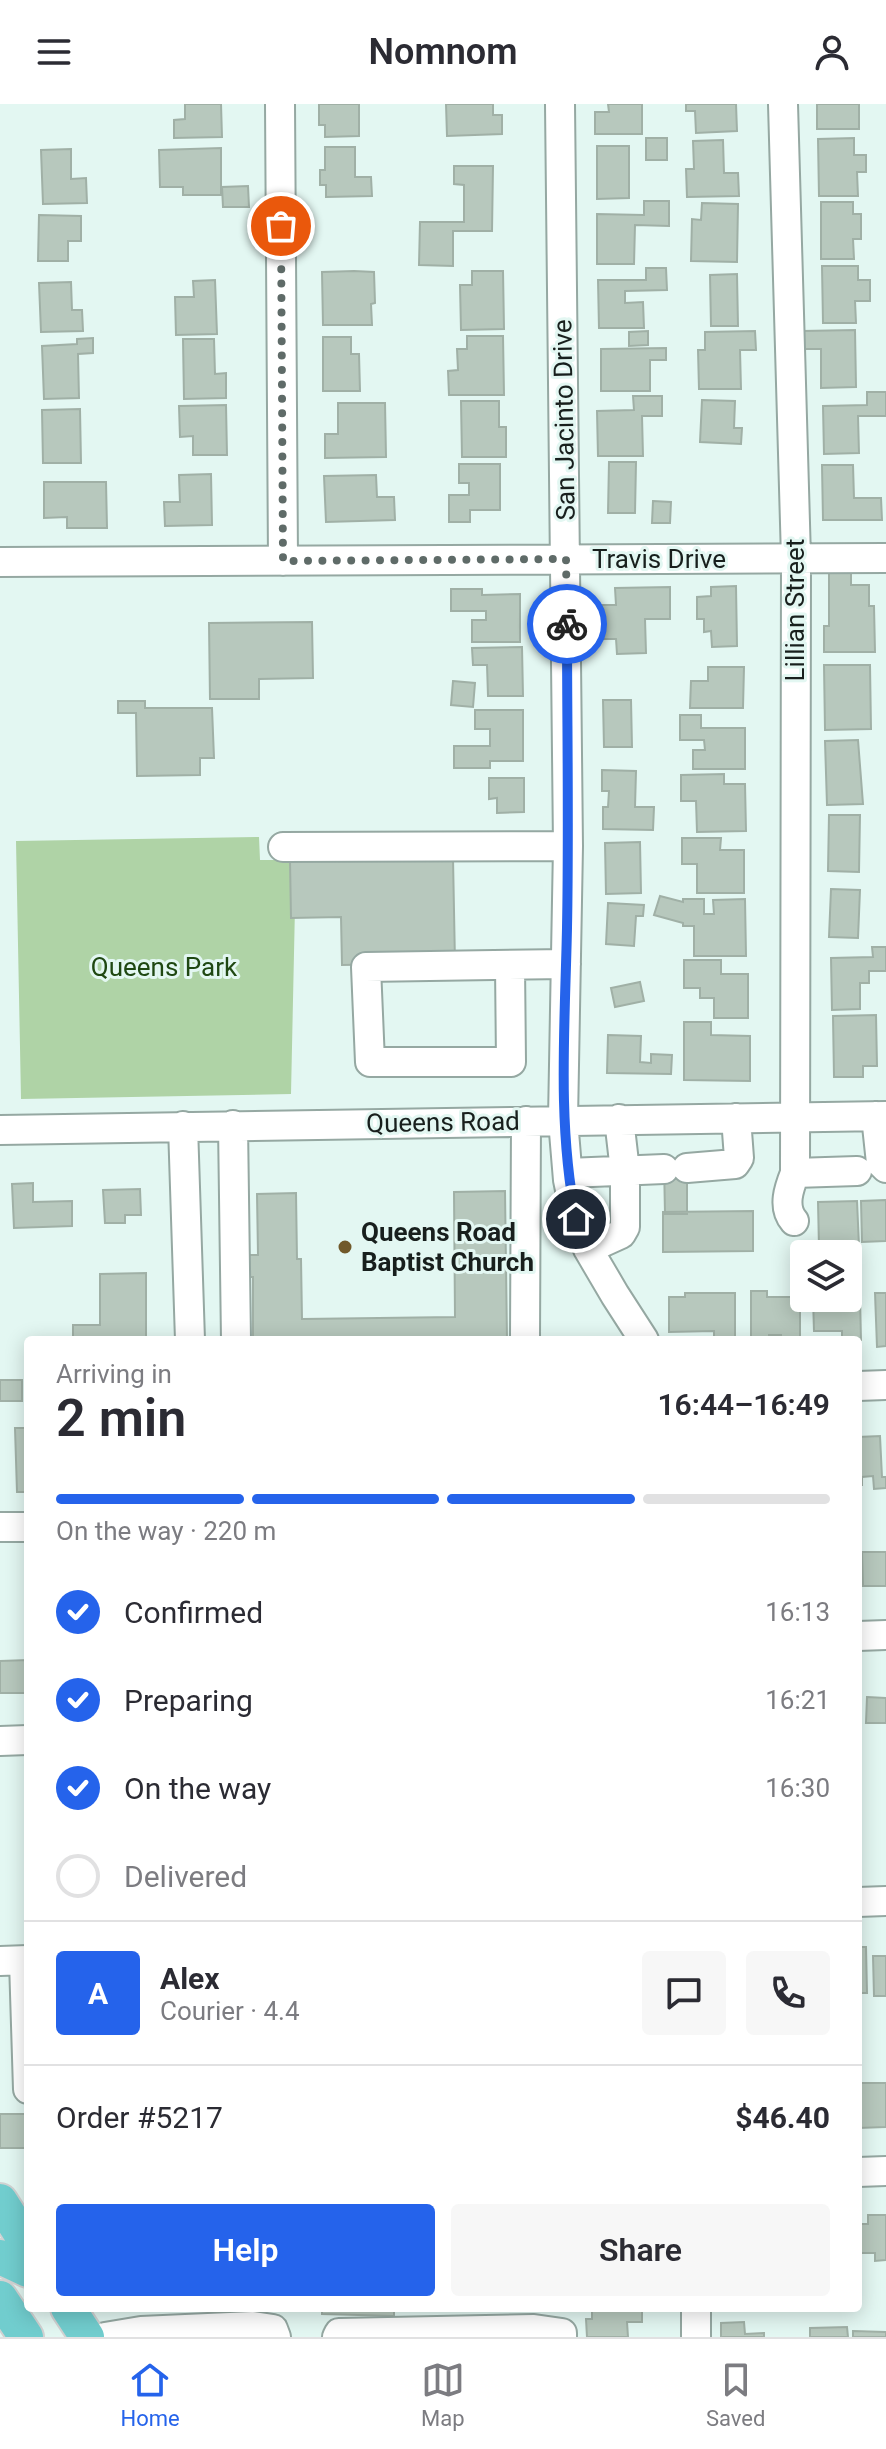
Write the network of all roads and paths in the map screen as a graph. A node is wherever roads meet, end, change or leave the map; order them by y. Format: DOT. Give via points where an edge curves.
graph roads {
  1 [pos="280,104"];
  2 [pos="560,104"];
  3 [pos="783,104"];
  4 [pos="796,558"];
  5 [pos="886,558"];
  6 [pos="566,559"];
  7 [pos="283,561"];
  8 [pos="0,562"];
  9 [pos="568,846"];
  10 [pos="283,847"];
  11 [pos="566,964"];
  12 [pos="510,965"];
  13 [pos="881,1116"];
  14 [pos="794,1117"];
  15 [pos="736,1118"];
  16 [pos="619,1119"];
  17 [pos="563,1120"];
  18 [pos="526,1121"];
  19 [pos="233,1125"];
  20 [pos="183,1126"];
  21 [pos="0,1130"];
  22 [pos="886,1168"];
  23 [pos="625,1171"];
  24 [pos="857,1171"];
  25 [pos="568,1173"];
  26 [pos="795,1173"];
  27 [pos="794,1221"];
  28 [pos="588,1249"];
  29 [pos="190,1336"];
  30 [pos="236,1336"];
  31 [pos="525,1336"];
  32 [pos="641,1336"];
  33 [pos="886,1385"];
  34 [pos="862,1386"];
  35 [pos="0,1527"];
  36 [pos="24,1527"];
  37 [pos="886,1635"];
  38 [pos="862,1636"];
  39 [pos="24,1740"];
  40 [pos="0,1741"];
  41 [pos="886,1901"];
  42 [pos="862,1902"];
  43 [pos="17,1961"];
  44 [pos="24,2042"];
  45 [pos="886,2171"];
  46 [pos="862,2172"];
  47 [pos="0,2201"];
  48 [pos="24,2239"];
  49 [pos="0,2257"];
  50 [pos="24,2268"];
  51 [pos="0,2298"];
  52 [pos="71,2312"];
  53 [pos="696,2312"];
  54 [pos="26,2337"];
  55 [pos="87,2337"];
  56 [pos="105,2337"];
  57 [pos="276,2337"];
  58 [pos="337,2337"];
  59 [pos="562,2337"];
  60 [pos="696,2337"];
  1 -- 7 [label="street"];
  2 -- 6 [label="street, San Jacinto Drive"];
  3 -- 4 [label="street, Lillian Street"];
  4 -- 5 [label="street, Travis Drive"];
  4 -- 6 [label="street, Travis Drive"];
  4 -- 14 [label="street, Lillian Street"];
  6 -- 7 [label="street, Travis Drive"];
  6 -- 9 [label="street, San Jacinto Drive"];
  7 -- 8 [label="street, Travis Drive"];
  9 -- 10 [label="street"];
  9 -- 11 [label="street, San Jacinto Drive"];
  11 -- 12 [label="street"];
  11 -- 17 [label="street, San Jacinto Drive"];
  12 -- 12 [label="street" via="366,967 370,1062 511,1062"];
  13 -- 14 [label="street, Queens Road"];
  13 -- 22 [label="street" via="881,1163"];
  14 -- 15 [label="street, Queens Road"];
  14 -- 26 [label="street, Lillian Street"];
  15 -- 16 [label="street, Queens Road"];
  15 -- 23 [label="street" via="735,1164"];
  16 -- 17 [label="street, Queens Road"];
  16 -- 23 [label="street"];
  17 -- 18 [label="street, Queens Road"];
  17 -- 25 [label="street, San Jacinto Drive"];
  18 -- 19 [label="street, Queens Road"];
  18 -- 31 [label="street"];
  19 -- 20 [label="street, Queens Road"];
  19 -- 30 [label="street"];
  20 -- 21 [label="street, Queens Road"];
  20 -- 29 [label="street"];
  23 -- 25 [label="street"];
  23 -- 28 [label="street" via="625,1227"];
  24 -- 26 [label="street"];
  25 -- 28 [label="street, San Jacinto Drive"];
  26 -- 27 [label="street, Lillian Street" via="787,1191"];
  28 -- 32 [label="street, San Jacinto Drive"];
  33 -- 34 [label="street"];
  35 -- 36 [label="street"];
  37 -- 38 [label="street"];
  39 -- 40 [label="street"];
  41 -- 42 [label="street"];
  43 -- 44 [label="street"];
  45 -- 46 [label="street"];
  47 -- 48 [label="main road"];
  49 -- 50 [label="main road"];
  51 -- 54 [label="main road"];
  52 -- 55 [label="main road"];
  53 -- 60 [label="street"];
  56 -- 57 [label="street" via="253,2326 273,2329"];
  58 -- 59 [label="street" via="534,2329"];
}
